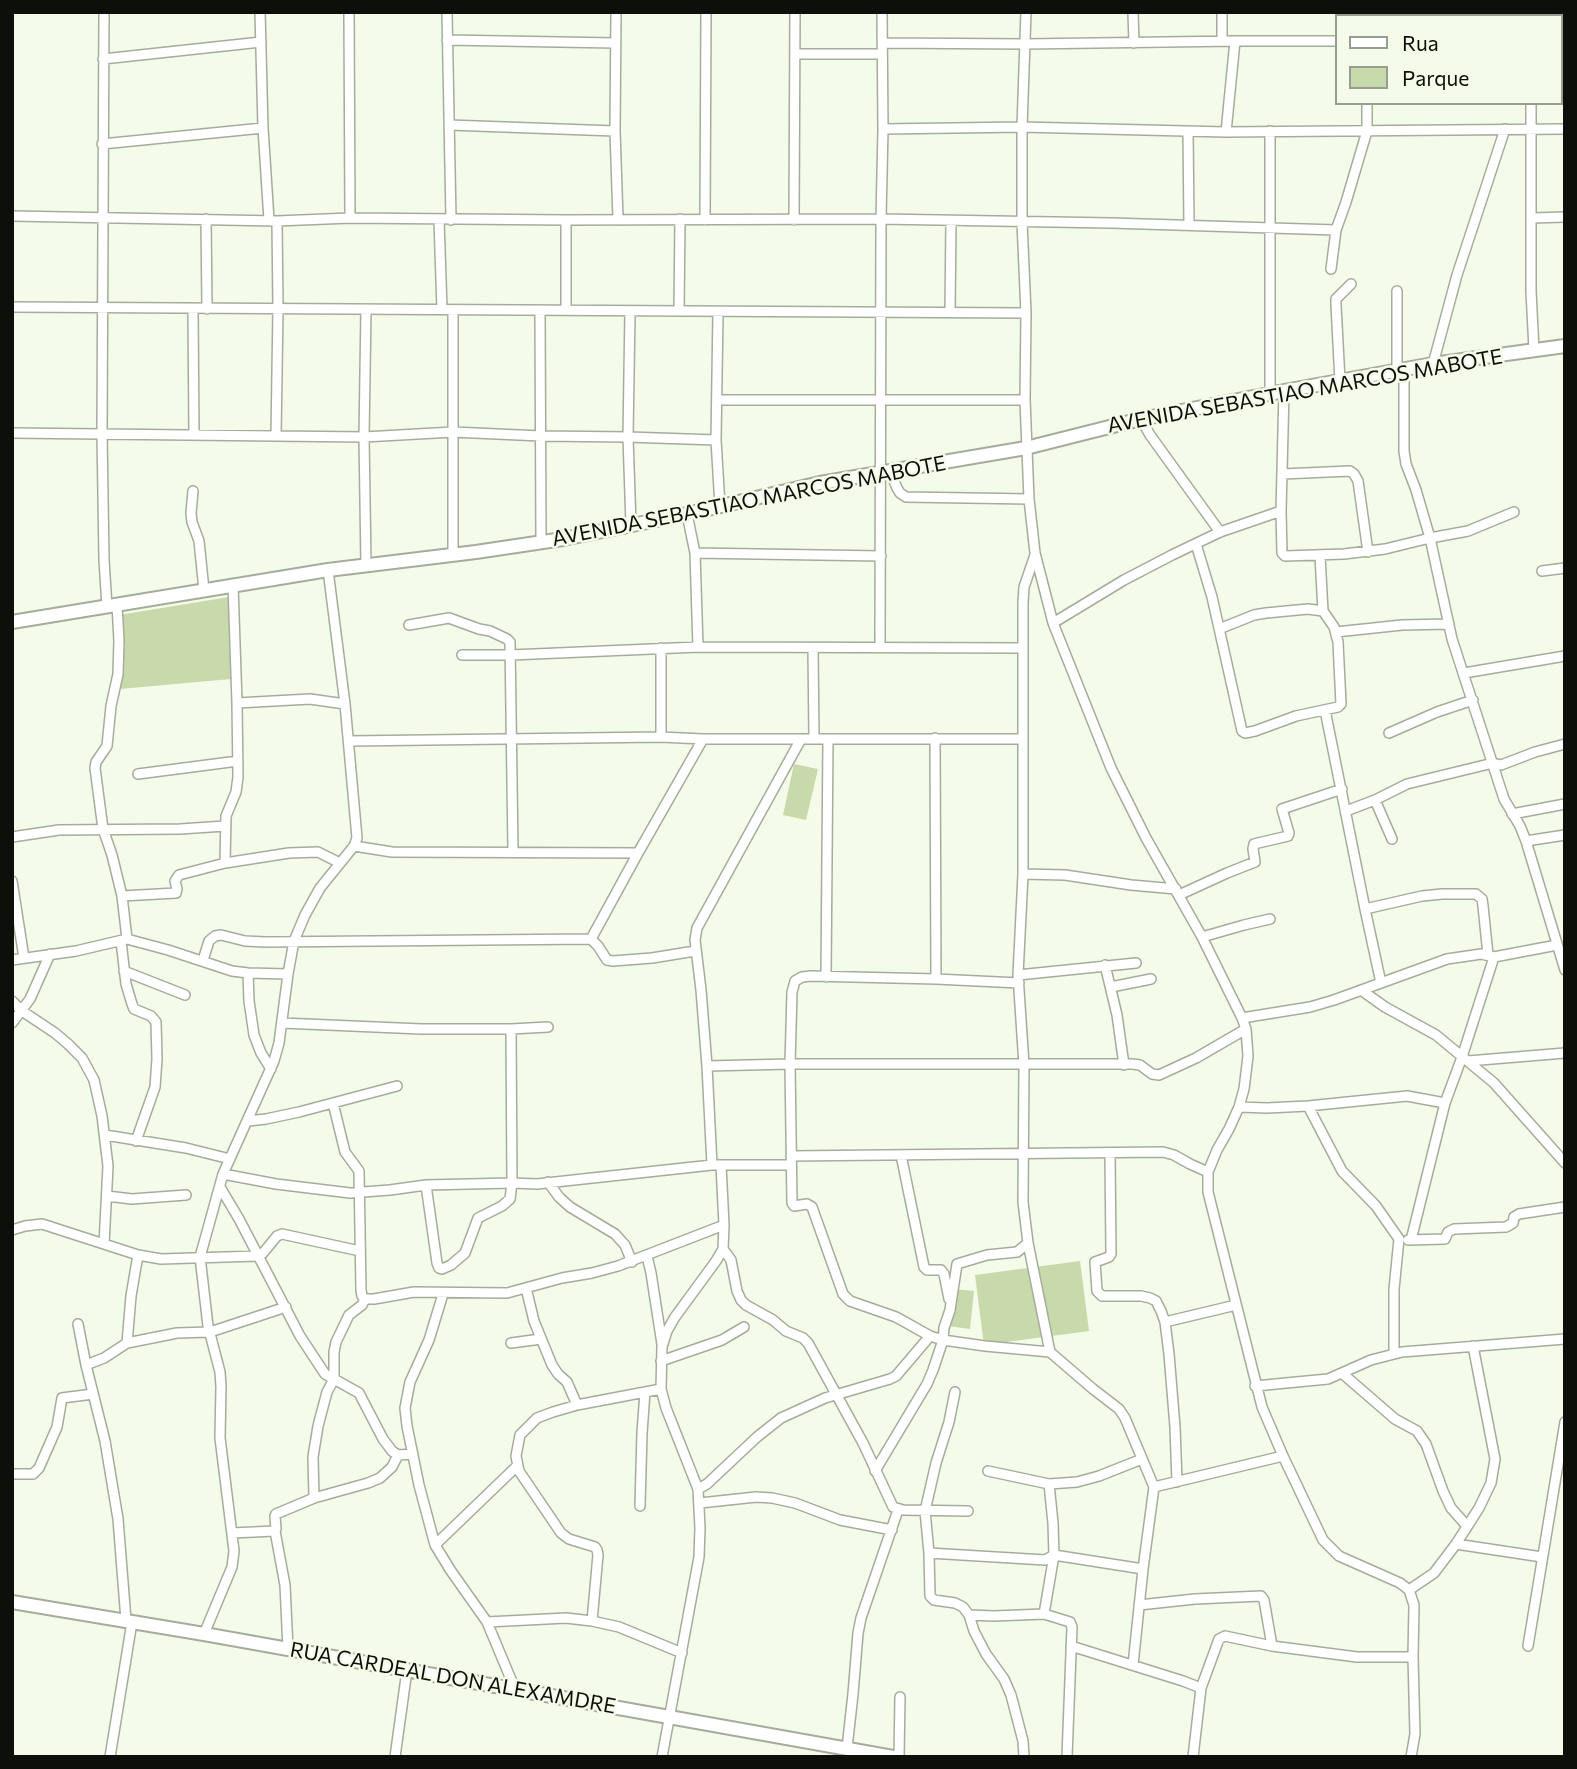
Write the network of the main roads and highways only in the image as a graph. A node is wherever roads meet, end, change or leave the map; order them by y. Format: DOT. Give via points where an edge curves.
graph roads {
  1 [pos="1565,346"];
  2 [pos="12,621"];
  3 [pos="12,1602"];
  4 [pos="893,1757"];
  1 -- 2 [label="main road, AVENIDA SEBASTIAO MARCOS MABOTE" via="1270,393 1026,448 820,483 541,542 233,584"];
  3 -- 4 [label="main road, RUA CARDEAL DON ALEXAMDRE"];
}
